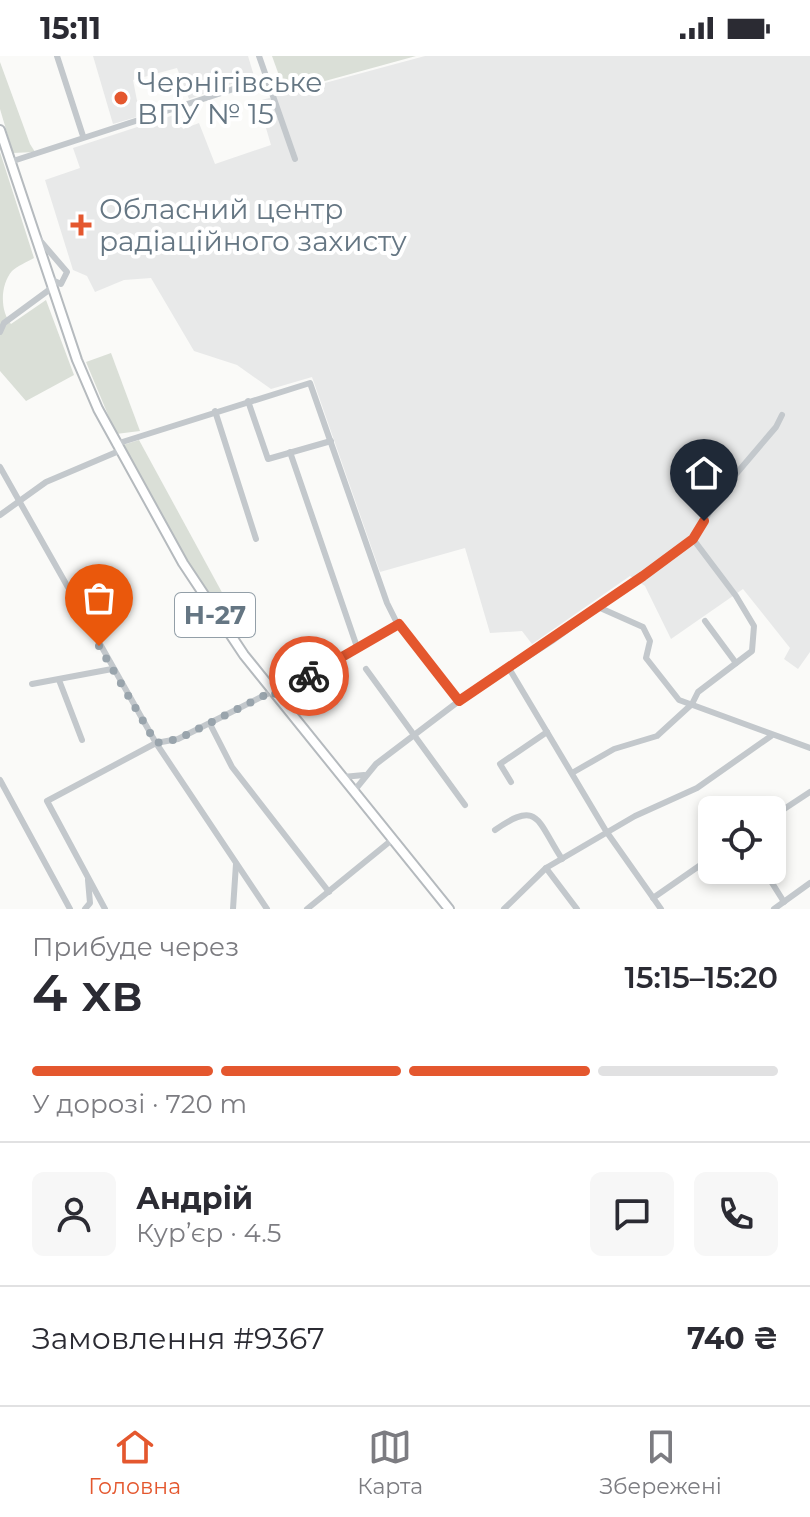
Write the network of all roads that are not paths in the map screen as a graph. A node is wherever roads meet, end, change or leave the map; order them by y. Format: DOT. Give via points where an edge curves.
graph roads {
  1 [pos="57,56"];
  2 [pos="259,56"];
  3 [pos="267,78"];
  4 [pos="0,130"];
  5 [pos="83,136"];
  6 [pos="295,159"];
  7 [pos="10,162"];
  8 [pos="35,235"];
  9 [pos="52,283"];
  10 [pos="0,332"];
  11 [pos="248,401"];
  12 [pos="215,411"];
  13 [pos="782,415"];
  14 [pos="331,441"];
  15 [pos="118,448"];
  16 [pos="290,452"];
  17 [pos="0,467"];
  18 [pos="18,499"];
  19 [pos="0,515"];
  20 [pos="256,539"];
  21 [pos="693,539"];
  22 [pos="598,607"];
  23 [pos="705,621"];
  24 [pos="399,624"];
  25 [pos="357,647"];
  26 [pos="736,663"];
  27 [pos="112,669"];
  28 [pos="366,669"];
  29 [pos="510,670"];
  30 [pos="59,680"];
  31 [pos="32,684"];
  32 [pos="276,694"];
  33 [pos="459,701"];
  34 [pos="692,704"];
  35 [pos="210,724"];
  36 [pos="547,732"];
  37 [pos="415,736"];
  38 [pos="771,736"];
  39 [pos="82,740"];
  40 [pos="156,743"];
  41 [pos="810,748"];
  42 [pos="493,755"];
  43 [pos="500,764"];
  44 [pos="572,773"];
  45 [pos="364,775"];
  46 [pos="343,777"];
  47 [pos="0,780"];
  48 [pos="511,782"];
  49 [pos="354,791"];
  50 [pos="810,792"];
  51 [pos="465,805"];
  52 [pos="786,808"];
  53 [pos="495,830"];
  54 [pos="606,831"];
  55 [pos="393,839"];
  56 [pos="562,859"];
  57 [pos="236,864"];
  58 [pos="698,867"];
  59 [pos="546,868"];
  60 [pos="88,877"];
  61 [pos="810,883"];
  62 [pos="773,884"];
  63 [pos="329,892"];
  64 [pos="653,898"];
  65 [pos="784,902"];
  66 [pos="70,909"];
  67 [pos="85,909"];
  68 [pos="105,909"];
  69 [pos="233,909"];
  70 [pos="267,909"];
  71 [pos="307,909"];
  72 [pos="449,909"];
  73 [pos="504,909"];
  74 [pos="577,909"];
  75 [pos="661,909"];
  76 [pos="774,909"];
  1 -- 5 [label="street"];
  2 -- 3 [label="street"];
  3 -- 5 [label="street"];
  3 -- 6 [label="street"];
  4 -- 7 [label="main road, Н-27"];
  5 -- 7 [label="street"];
  7 -- 8 [label="main road, Н-27"];
  8 -- 9 [label="main road, Н-27"];
  8 -- 9 [label="street" via="67,272 61,284"];
  9 -- 10 [label="street"];
  9 -- 15 [label="main road, Н-27" via="77,360"];
  11 -- 12 [label="street"];
  11 -- 14 [label="street" via="310,383"];
  11 -- 16 [label="street" via="268,459"];
  12 -- 15 [label="street"];
  12 -- 20 [label="street"];
  13 -- 21 [label="street" via="725,487"];
  14 -- 16 [label="street"];
  14 -- 24 [label="street"];
  15 -- 18 [label="street"];
  15 -- 32 [label="main road, Н-27" via="210,609"];
  16 -- 25 [label="street"];
  17 -- 18 [label="street"];
  18 -- 19 [label="street"];
  18 -- 27 [label="street"];
  21 -- 22 [label="street"];
  21 -- 26 [label="street" via="754,626 752,651"];
  22 -- 29 [label="street"];
  22 -- 34 [label="street" via="643,627 650,641 646,658 679,700"];
  23 -- 26 [label="street"];
  24 -- 25 [label="street"];
  24 -- 33 [label="street"];
  25 -- 32 [label="street"];
  26 -- 34 [label="street" via="698,692"];
  27 -- 30 [label="street"];
  27 -- 40 [label="street"];
  28 -- 37 [label="street"];
  29 -- 33 [label="street"];
  29 -- 36 [label="street"];
  30 -- 31 [label="street"];
  30 -- 39 [label="street"];
  32 -- 35 [label="street"];
  32 -- 46 [label="main road, Н-27"];
  33 -- 37 [label="street"];
  34 -- 38 [label="street"];
  34 -- 44 [label="street" via="657,736 614,749"];
  35 -- 40 [label="street"];
  35 -- 63 [label="street" via="232,767"];
  36 -- 43 [label="street"];
  36 -- 44 [label="street"];
  37 -- 45 [label="street"];
  37 -- 51 [label="street"];
  38 -- 41 [label="street"];
  38 -- 54 [label="street" via="697,788"];
  40 -- 57 [label="street"];
  40 -- 60 [label="street" via="47,801"];
  42 -- 43 [label="street"];
  43 -- 48 [label="street"];
  44 -- 54 [label="street"];
  45 -- 46 [label="street"];
  45 -- 49 [label="street"];
  46 -- 49 [label="main road, Н-27"];
  47 -- 66 [label="street"];
  49 -- 55 [label="main road, Н-27"];
  50 -- 52 [label="street"];
  53 -- 56 [label="street" via="525,812 534,815"];
  54 -- 56 [label="street"];
  54 -- 64 [label="street"];
  55 -- 63 [label="street"];
  55 -- 72 [label="main road, Н-27"];
  56 -- 59 [label="street"];
  57 -- 69 [label="street"];
  57 -- 70 [label="street"];
  58 -- 64 [label="street"];
  59 -- 73 [label="street"];
  59 -- 74 [label="street"];
  60 -- 67 [label="street" via="90,903"];
  60 -- 68 [label="street"];
  61 -- 65 [label="street"];
  62 -- 65 [label="street"];
  63 -- 71 [label="street"];
  64 -- 75 [label="street"];
  65 -- 76 [label="street"];
}
